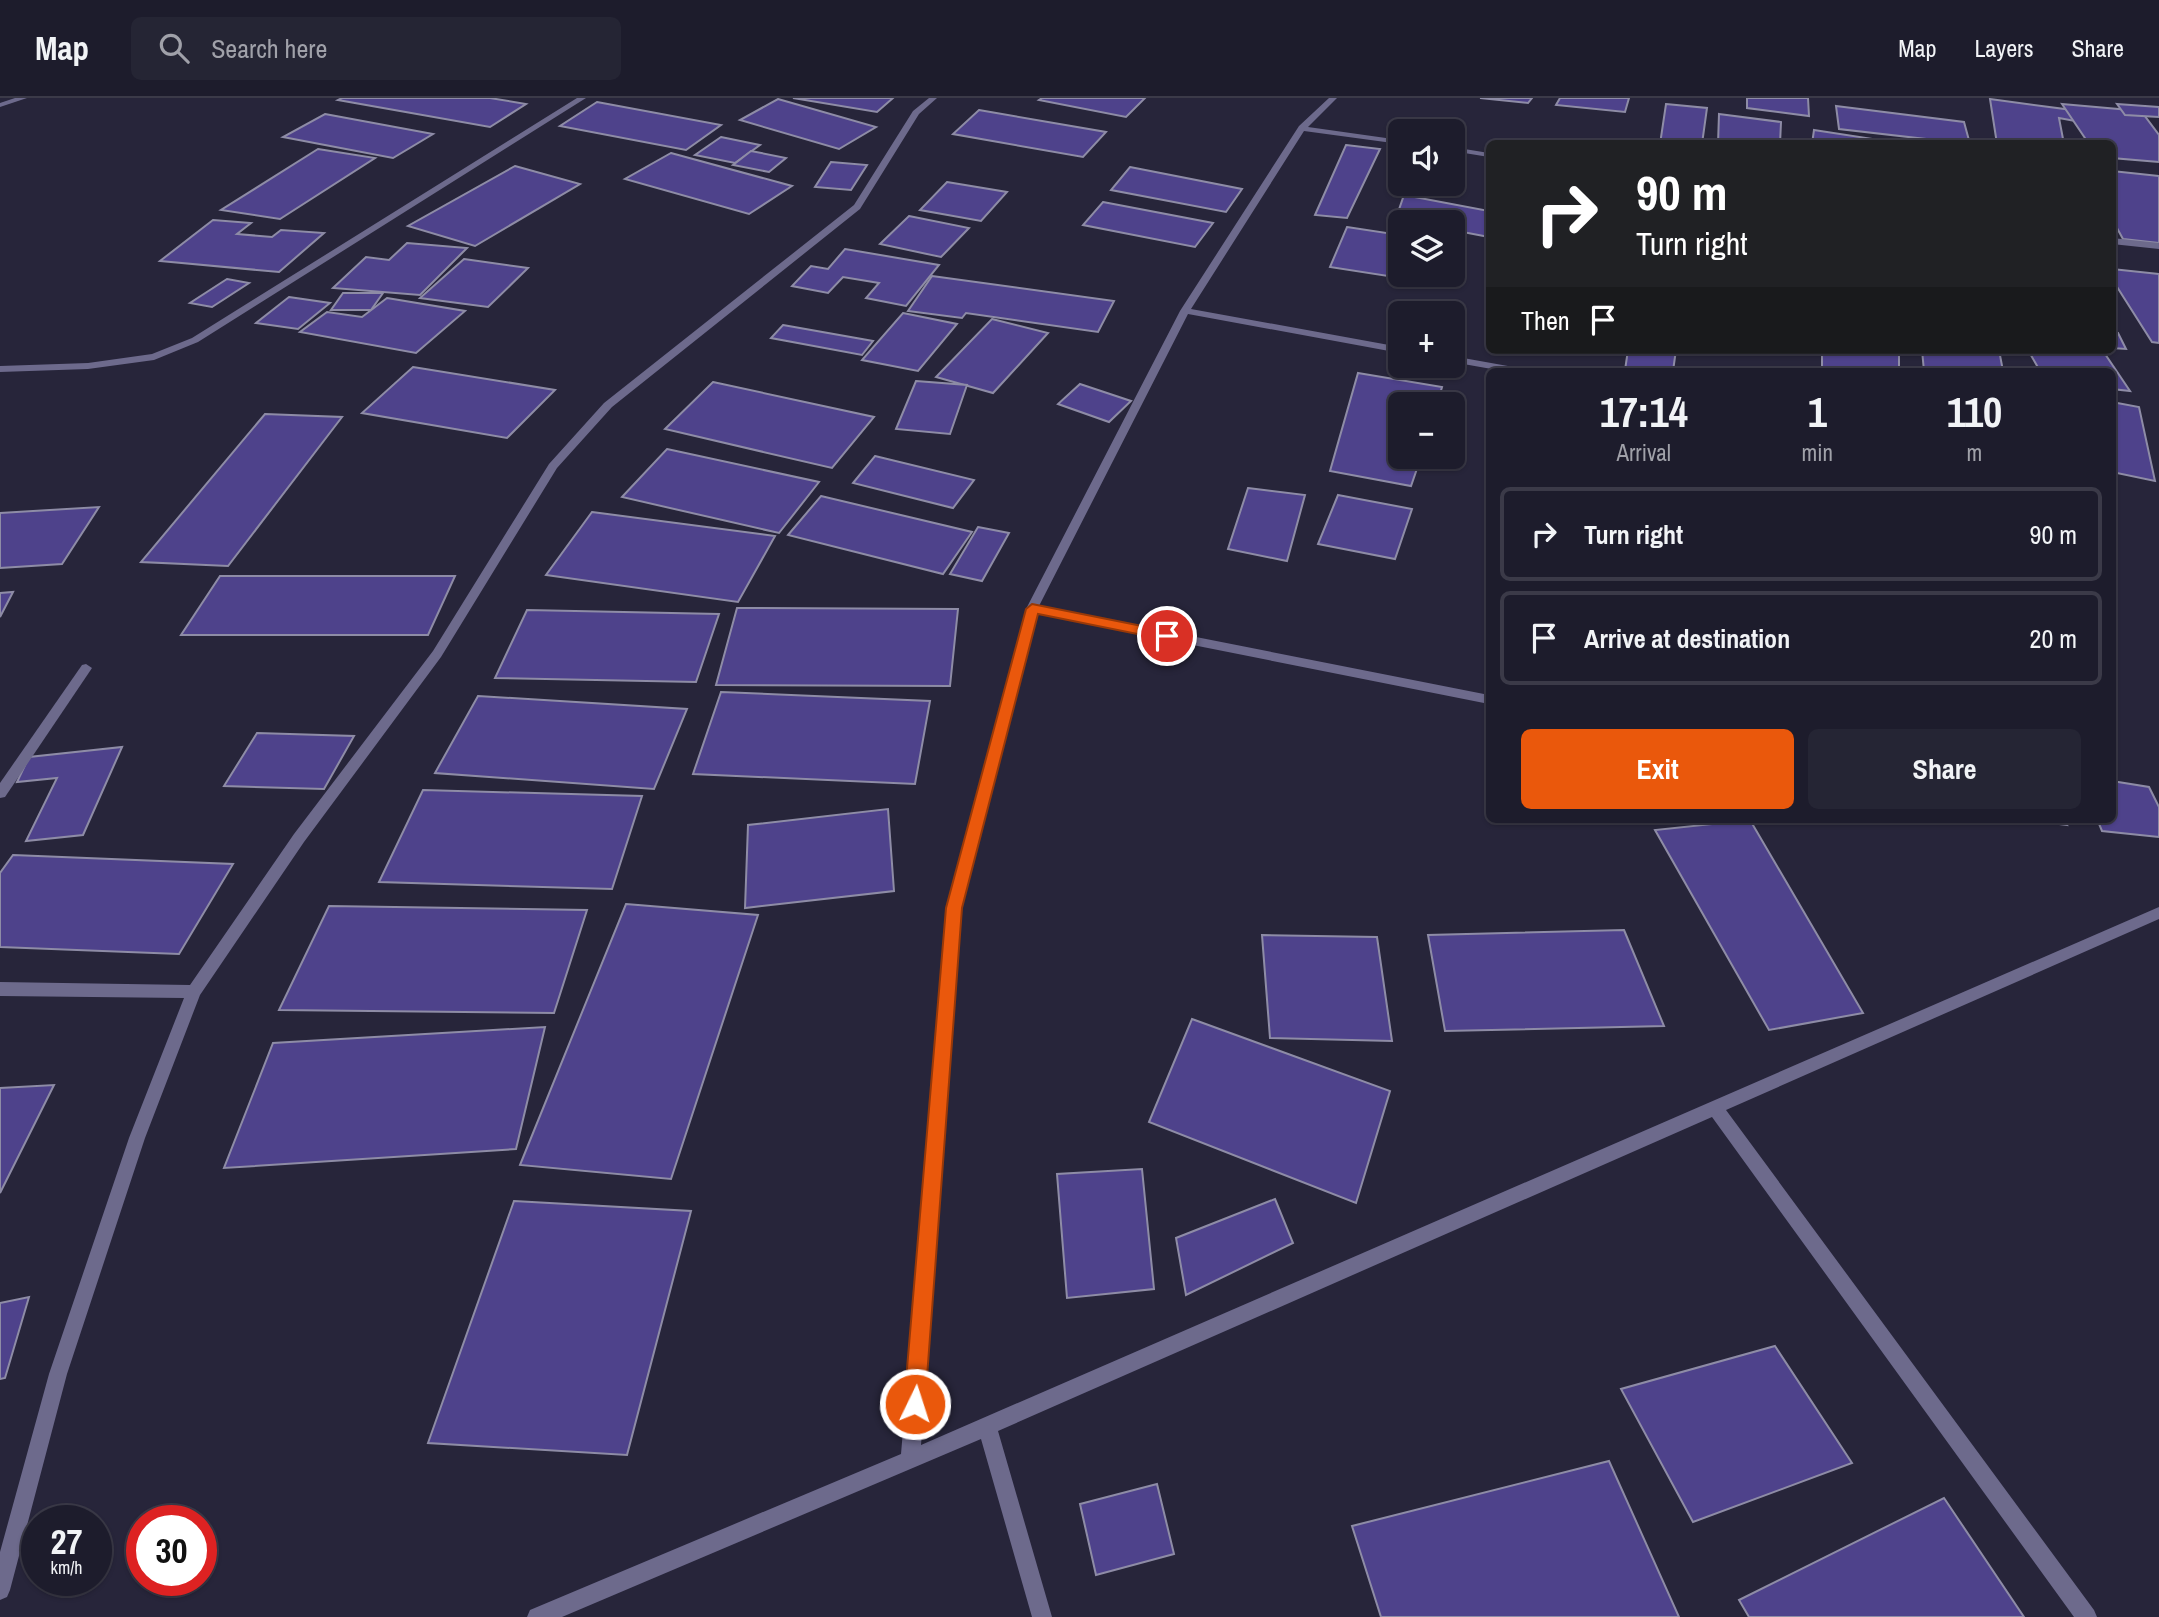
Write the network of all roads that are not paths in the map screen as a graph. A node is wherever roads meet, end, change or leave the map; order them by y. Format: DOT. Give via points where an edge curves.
graph roads {
  1 [pos="23,98"];
  2 [pos="582,98"];
  3 [pos="933,98"];
  4 [pos="1333,98"];
  5 [pos="0,106"];
  6 [pos="1302,128"];
  7 [pos="1388,140"];
  8 [pos="1465,151"];
  9 [pos="1486,155"];
  10 [pos="2116,241"];
  11 [pos="2159,246"];
  12 [pos="1185,311"];
  13 [pos="1388,348"];
  14 [pos="1465,361"];
  15 [pos="1502,368"];
  16 [pos="0,369"];
  17 [pos="1032,609"];
  18 [pos="86,668"];
  19 [pos="1486,699"];
  20 [pos="0,793"];
  21 [pos="2159,913"];
  22 [pos="0,989"];
  23 [pos="194,992"];
  24 [pos="1716,1108"];
  25 [pos="987,1426"];
  26 [pos="910,1460"];
  27 [pos="0,1590"];
  28 [pos="537,1617"];
  29 [pos="1042,1617"];
  30 [pos="2087,1617"];
  1 -- 5 [label="street"];
  2 -- 16 [label="street" via="195,340 154,357 88,366"];
  3 -- 23 [label="street" via="916,113 857,207 608,405 553,466 437,654 299,838"];
  4 -- 6 [label="street"];
  6 -- 7 [label="street"];
  6 -- 12 [label="street"];
  8 -- 9 [label="street"];
  10 -- 11 [label="street"];
  12 -- 13 [label="street"];
  12 -- 17 [label="street"];
  14 -- 15 [label="street"];
  17 -- 19 [label="street"];
  17 -- 26 [label="street" via="954,908"];
  18 -- 20 [label="street"];
  21 -- 24 [label="street"];
  22 -- 23 [label="street"];
  23 -- 27 [label="street" via="136,1138 58,1374"];
  24 -- 25 [label="street"];
  24 -- 30 [label="street"];
  25 -- 26 [label="street"];
  25 -- 29 [label="street"];
  26 -- 28 [label="street"];
}
